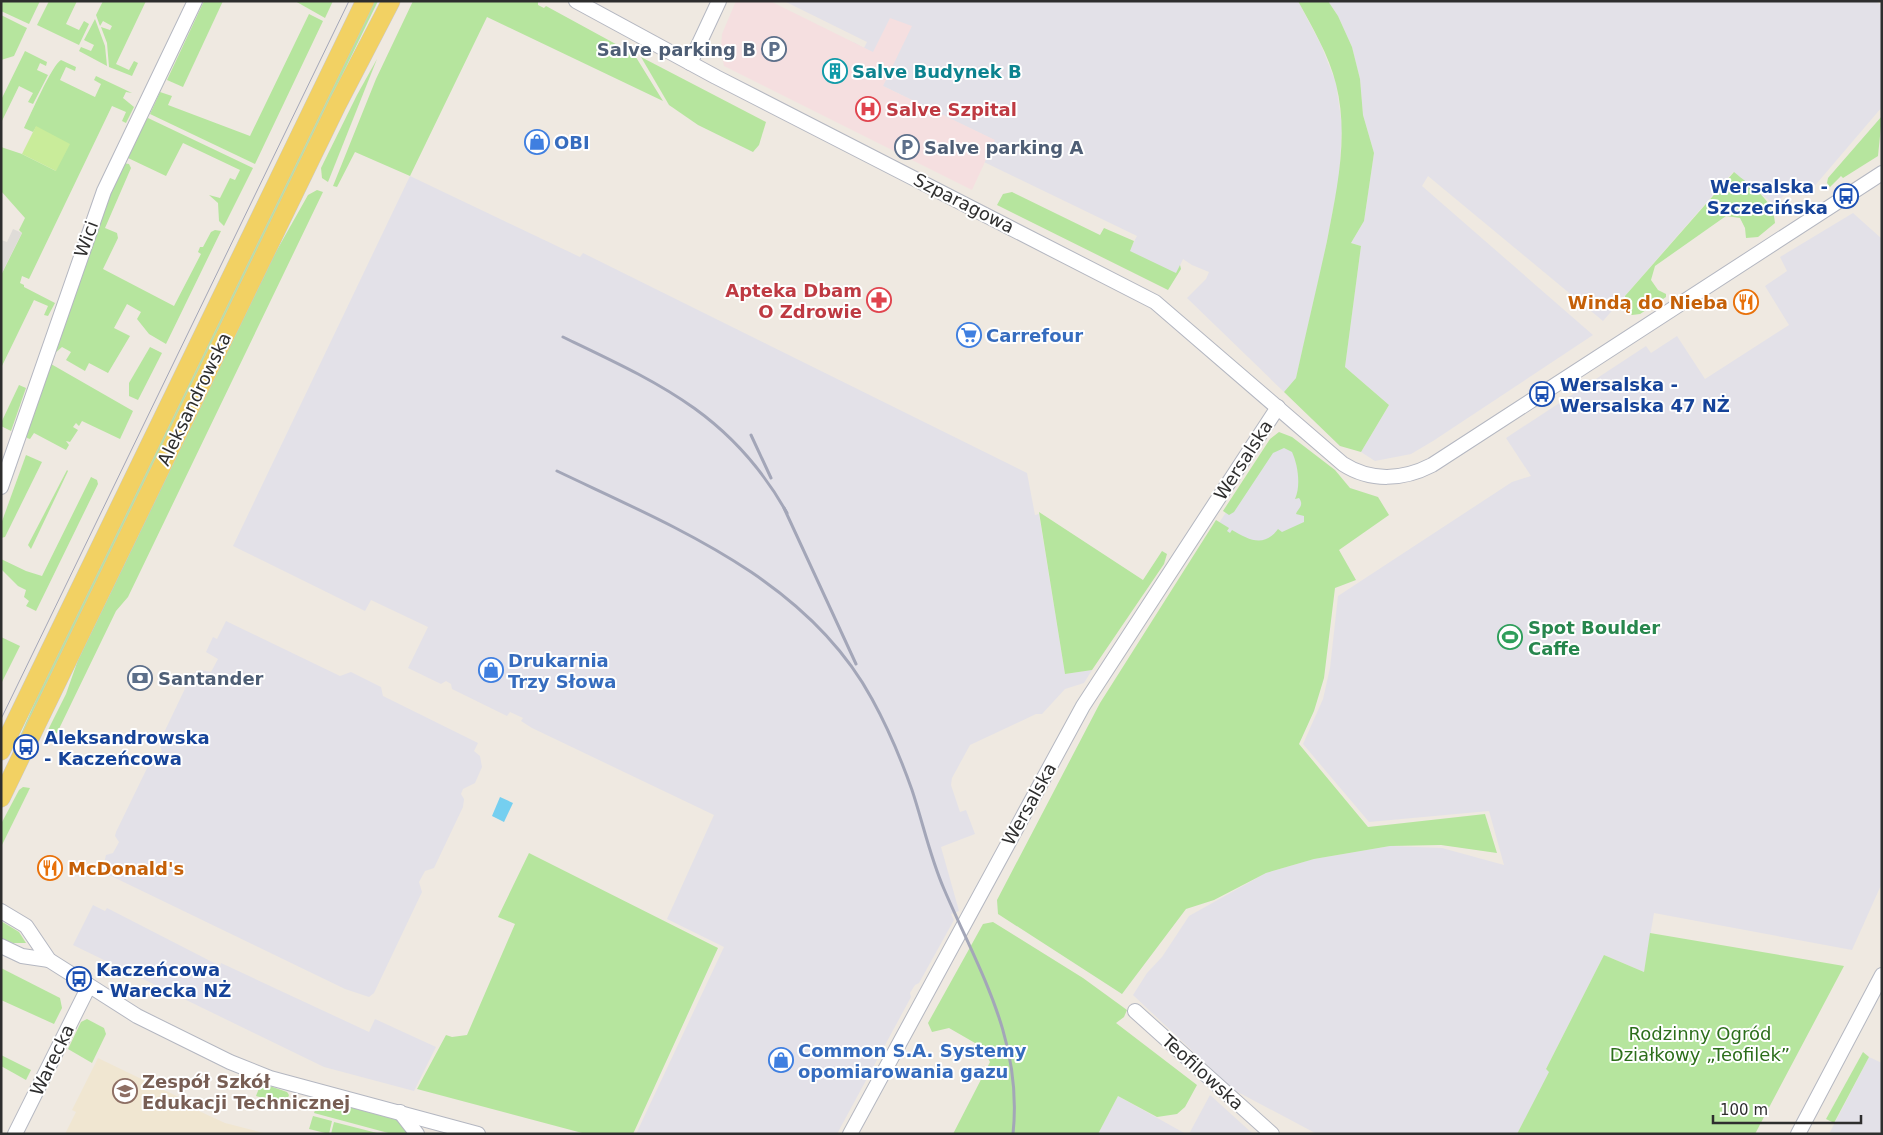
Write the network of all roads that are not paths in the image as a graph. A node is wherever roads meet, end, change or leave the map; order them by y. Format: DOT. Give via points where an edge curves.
graph roads {
  1 [pos="195,1"];
  2 [pos="365,1"];
  3 [pos="391,1"];
  4 [pos="576,1"];
  5 [pos="719,1"];
  6 [pos="690,63"];
  7 [pos="1882,173"];
  8 [pos="1278,407"];
  9 [pos="1,487"];
  10 [pos="1,751"];
  11 [pos="1,798"];
  12 [pos="1,911"];
  13 [pos="1,946"];
  14 [pos="49,960"];
  15 [pos="1882,974"];
  16 [pos="89,986"];
  17 [pos="1135,1011"];
  18 [pos="400,1112"];
  19 [pos="436,1128"];
  20 [pos="16,1134"];
  21 [pos="417,1134"];
  22 [pos="478,1134"];
  23 [pos="850,1134"];
  24 [pos="1272,1134"];
  25 [pos="1798,1134"];
  1 -- 9 [label="street, Wici" via="104,191"];
  2 -- 10 [label="main road, Aleksandrowska"];
  3 -- 11 [label="main road, Aleksandrowska" via="336,107"];
  4 -- 6 [label="street, Szparagowa"];
  5 -- 6 [label="street"];
  6 -- 8 [label="street, Szparagowa" via="1155,302"];
  7 -- 8 [label="street, Wersalska" via="1420,471 1390,477 1356,471 1336,458"];
  8 -- 23 [label="street, Wersalska" via="1079,713"];
  12 -- 14 [label="street" via="26,926"];
  13 -- 14 [label="street" via="22,956"];
  14 -- 16 [label="street"];
  15 -- 25 [label="street"];
  16 -- 18 [label="street" via="136,1016 255,1072"];
  16 -- 20 [label="street, Warecka"];
  17 -- 24 [label="street, Teofilowska"];
  18 -- 19 [label="street"];
  18 -- 21 [label="street"];
  19 -- 22 [label="street"];
}
